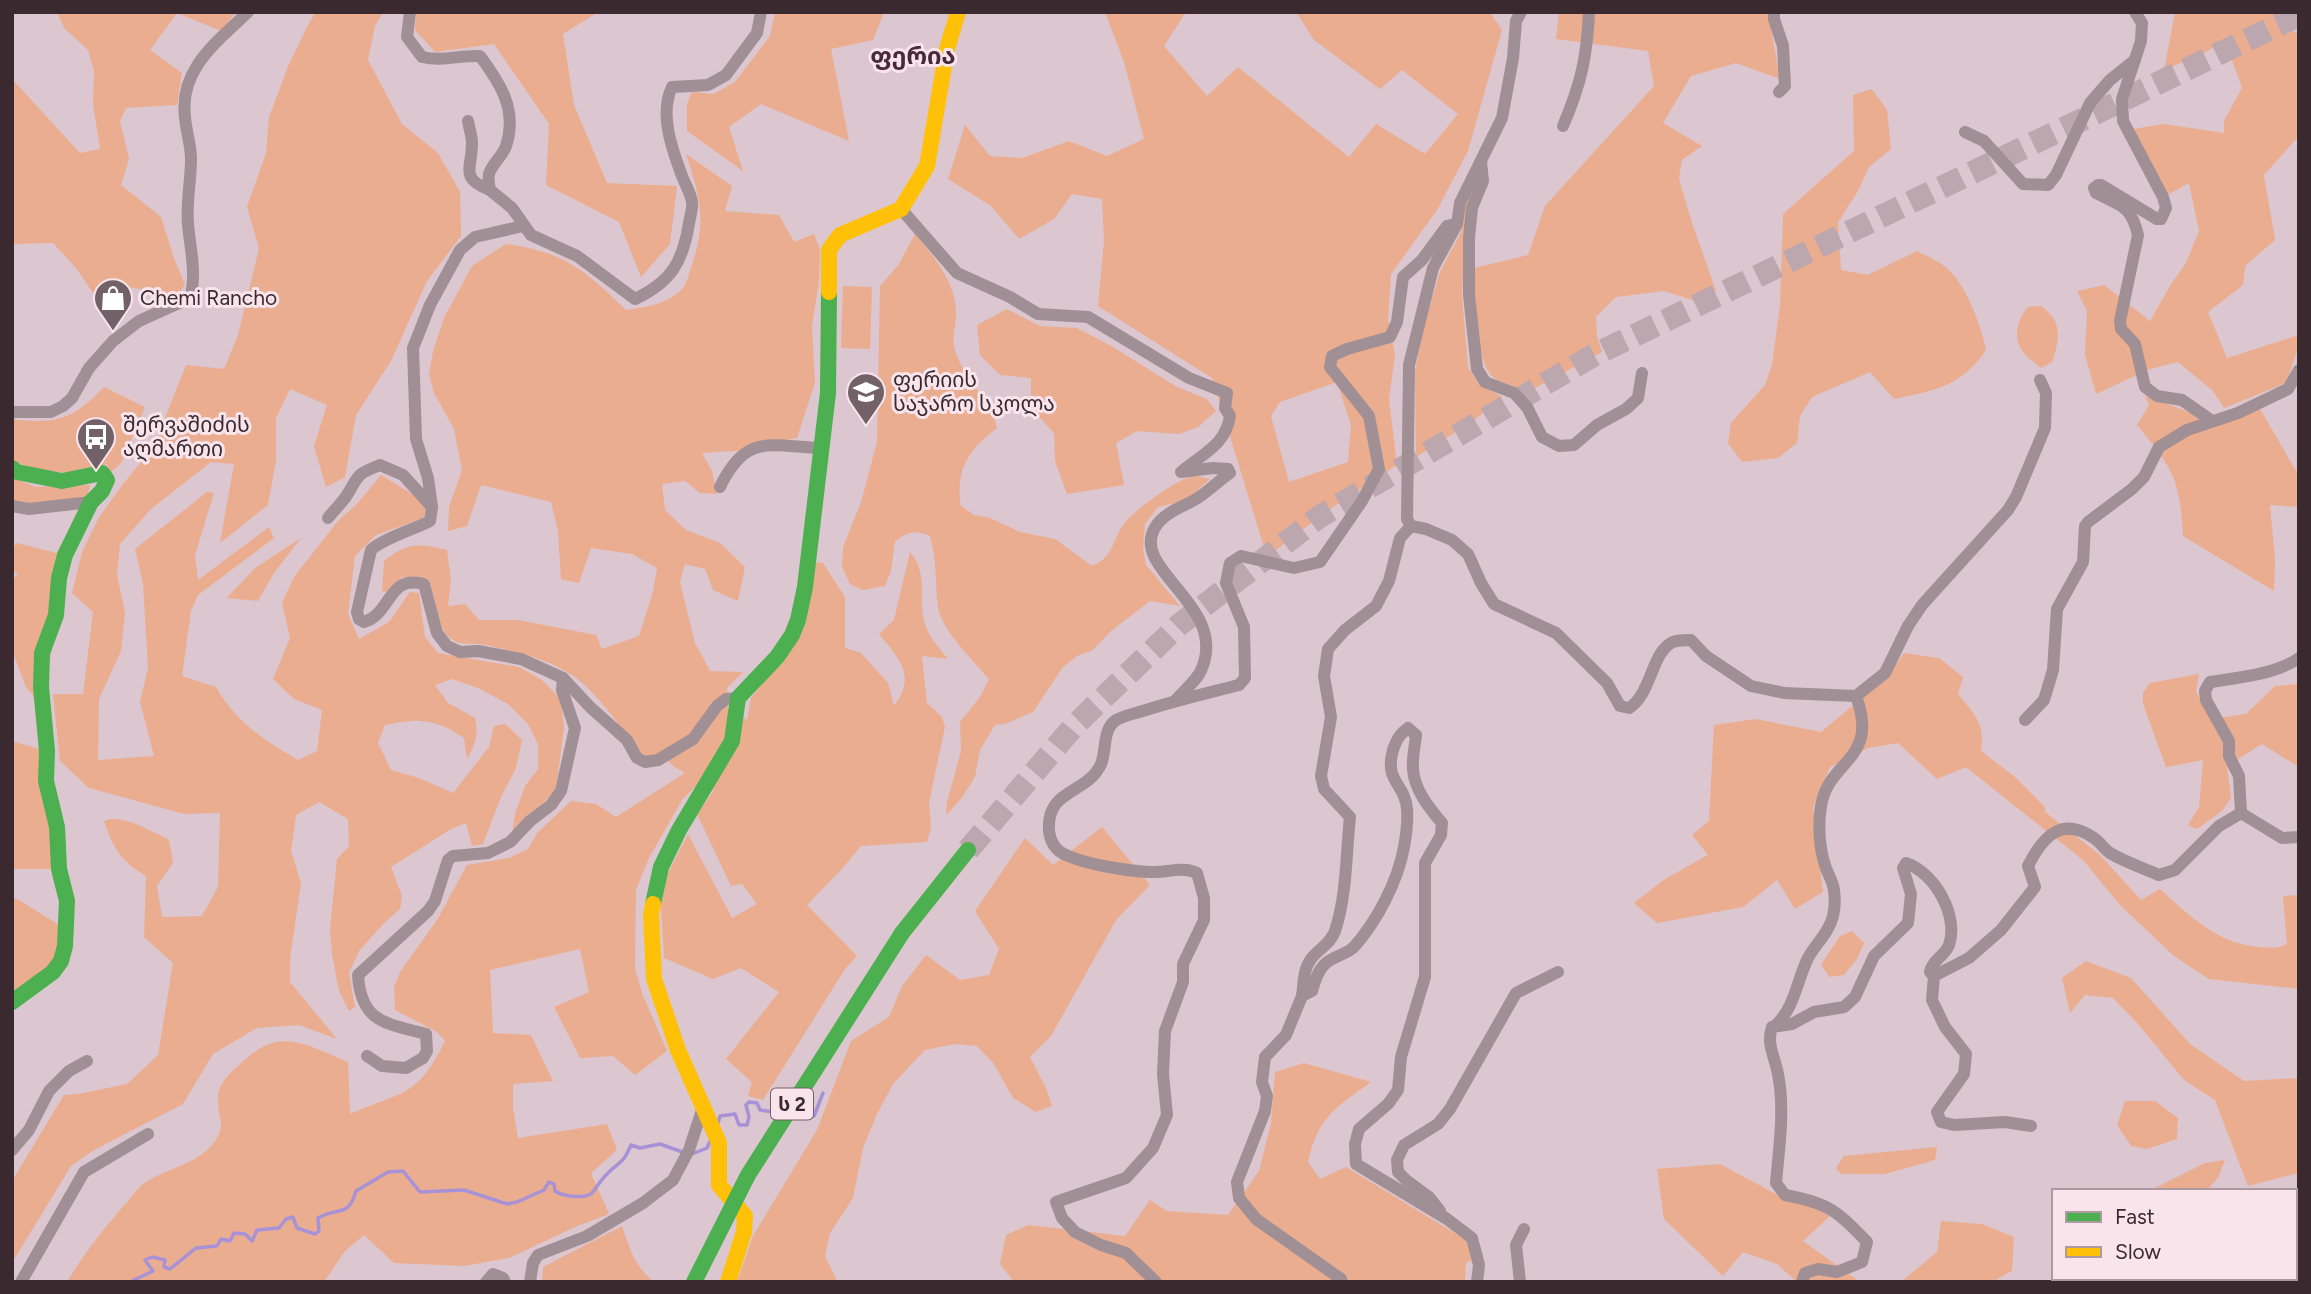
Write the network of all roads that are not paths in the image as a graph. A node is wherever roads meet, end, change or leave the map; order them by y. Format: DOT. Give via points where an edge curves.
graph roads {
  1 [pos="248,12"];
  2 [pos="410,12"];
  3 [pos="761,12"];
  4 [pos="958,12"];
  5 [pos="1521,12"];
  6 [pos="1589,12"];
  7 [pos="1774,12"];
  8 [pos="2135,12"];
  9 [pos="2136,60"];
  10 [pos="1779,92"];
  11 [pos="468,121"];
  12 [pos="1563,126"];
  13 [pos="1965,132"];
  14 [pos="1481,160"];
  15 [pos="489,190"];
  16 [pos="901,209"];
  17 [pos="1457,224"];
  18 [pos="523,226"];
  19 [pos="2299,370"];
  20 [pos="1642,373"];
  21 [pos="2040,380"];
  22 [pos="12,412"];
  23 [pos="2212,421"];
  24 [pos="821,448"];
  25 [pos="12,468"];
  26 [pos="720,488"];
  27 [pos="91,502"];
  28 [pos="12,506"];
  29 [pos="432,507"];
  30 [pos="328,518"];
  31 [pos="1411,526"];
  32 [pos="2299,658"];
  33 [pos="563,678"];
  34 [pos="1856,696"];
  35 [pos="738,698"];
  36 [pos="1175,701"];
  37 [pos="2025,720"];
  38 [pos="2241,813"];
  39 [pos="2299,837"];
  40 [pos="968,850"];
  41 [pos="1558,972"];
  42 [pos="1934,976"];
  43 [pos="1302,996"];
  44 [pos="12,1002"];
  45 [pos="1776,1025"];
  46 [pos="367,1056"];
  47 [pos="87,1061"];
  48 [pos="703,1107"];
  49 [pos="2031,1126"];
  50 [pos="148,1134"];
  51 [pos="12,1150"];
  52 [pos="1447,1219"];
  53 [pos="1524,1229"];
  54 [pos="22,1282"];
  55 [pos="486,1282"];
  56 [pos="505,1282"];
  57 [pos="530,1282"];
  58 [pos="694,1282"];
  59 [pos="727,1282"];
  60 [pos="1156,1282"];
  61 [pos="1342,1282"];
  62 [pos="1477,1282"];
  63 [pos="1520,1282"];
  64 [pos="1802,1282"];
  1 -- 22 [label="street" via="203,54 184,96 191,157 187,220 194,285 190,298 139,321 113,341 63,406 51,412"];
  2 -- 15 [label="street" via="407,37 422,57 439,61 480,56 500,83 509,104 509,127 506,147 489,174"];
  3 -- 18 [label="street" via="757,33 726,75 708,85 672,87 665,100 668,130 692,202 685,248 672,274 635,299 578,256 531,235"];
  4 -- 16 [label="main road" via="927,166"];
  5 -- 14 [label="street" via="1502,118"];
  6 -- 12 [label="street" via="1587,53"];
  7 -- 10 [label="street" via="1785,65 1785,86"];
  8 -- 9 [label="street" via="2142,23"];
  9 -- 13 [label="street" via="2090,103 2048,185 2023,184 1984,141"];
  9 -- 23 [label="street" via="2122,99 2123,121 2166,208 2157,219 2101,185 2094,188 2130,211 2138,235 2121,328 2135,344 2144,387 2157,396 2182,400"];
  11 -- 15 [label="street" via="472,139 468,170 477,185"];
  14 -- 17 [label="street" via="1461,203"];
  14 -- 20 [label="street" via="1483,181 1472,208 1469,238 1469,296 1477,369 1485,382 1514,393 1542,437 1559,446 1574,445 1626,409 1638,397"];
  15 -- 18 [label="street" via="512,208"];
  16 -- 24 [label="main road" via="852,228 829,250 830,357"];
  16 -- 36 [label="street" via="957,273 1038,314 1088,317 1189,377 1227,393 1224,408 1230,416 1223,438 1181,472 1213,468 1230,473 1198,499 1169,513 1151,534 1152,550 1164,574 1187,598 1205,629 1202,671"];
  17 -- 31 [label="street" via="1433,268 1409,365 1407,519"];
  17 -- 36 [label="street" via="1447,226 1422,260 1403,276 1397,322 1390,337 1332,356 1330,367 1369,416 1379,469 1362,500 1320,562 1294,568 1241,556 1230,563 1226,583 1244,627 1245,678 1239,685"];
  18 -- 29 [label="street" via="475,237 460,250 413,348 416,439"];
  19 -- 23 [label="street" via="2288,389"];
  21 -- 34 [label="street" via="2046,393 2045,428 2016,498 1922,605 1885,673"];
  23 -- 37 [label="street" via="2159,447 2144,477 2085,526 2083,562 2057,609 2053,670 2044,700"];
  24 -- 26 [label="street" via="762,446 743,452"];
  24 -- 35 [label="main road" via="798,620 777,657"];
  25 -- 27 [label="main road" via="62,481 102,473 107,480"];
  27 -- 28 [label="street" via="29,509"];
  27 -- 44 [label="main road" via="65,555 56,615 42,653 46,781 66,901 65,946 53,972"];
  29 -- 30 [label="street" via="403,475 380,465 352,482"];
  29 -- 33 [label="street" via="430,521 371,550 359,620 372,619 402,583 413,580 425,584 437,633 447,646 460,652 521,659"];
  31 -- 34 [label="street" via="1452,540 1468,554 1494,604 1556,633 1607,683 1620,706 1636,704 1661,653 1672,642 1691,640 1706,656 1751,686 1784,693"];
  31 -- 43 [label="street" via="1400,538 1389,581 1376,606 1328,649 1324,676 1331,717 1321,776 1324,789 1350,817 1335,932 1327,946 1312,957"];
  32 -- 38 [label="street" via="2290,665 2210,682 2205,691 2229,741 2229,755 2239,776"];
  33 -- 35 [label="street" via="645,762 658,760 693,739 717,706"];
  33 -- 46 [label="street" via="562,690 575,728 561,791 510,842 488,853 448,860 428,911 358,975 359,996 375,1017 426,1034 427,1051 406,1068 382,1066"];
  34 -- 45 [label="street" via="1863,727 1860,744 1831,782 1821,808 1820,840 1834,887 1833,918 1808,957 1790,1006"];
  35 -- 48 [label="main road" via="732,741 661,867 651,915 654,979"];
  36 -- 60 [label="street" via="1118,719 1108,727 1101,763 1090,780 1062,795 1048,820 1050,839 1061,852 1112,869 1188,869 1197,873 1204,898 1204,920 1183,964 1183,982 1166,1031 1163,1074 1167,1115 1153,1148 1126,1178 1056,1202 1062,1219 1075,1232 1126,1253"];
  38 -- 39 [label="street" via="2282,838"];
  38 -- 42 [label="street" via="2219,825 2175,870 2159,876 2072,828 2051,833 2028,866 2035,887 2010,919 1969,958"];
  40 -- 58 [label="main road, ს 2, bridge" via="902,933 860,996 748,1175"];
  41 -- 52 [label="street" via="1516,993 1450,1109 1438,1124 1405,1145 1397,1160 1405,1181 1429,1197"];
  42 -- 45 [label="street" via="1931,966 1948,948 1953,928 1947,905 1931,882 1916,866 1906,863 1903,867 1911,894 1908,923 1874,956 1856,997 1844,1007"];
  42 -- 49 [label="street" via="1932,1000 1966,1054 1964,1074 1937,1112 1941,1122"];
  43 -- 52 [label="street" via="1311,991 1327,962 1352,949 1392,886 1404,848 1408,808 1390,773 1390,761 1397,737 1408,728 1416,735 1413,770 1418,786 1442,823 1441,835 1425,863 1425,977 1401,1057 1398,1090 1359,1129 1356,1164"];
  43 -- 61 [label="street" via="1286,1035 1265,1058 1265,1111 1237,1182 1239,1198 1256,1219"];
  45 -- 64 [label="street" via="1768,1038 1782,1105 1776,1183 1785,1195 1812,1200 1839,1213 1867,1242 1862,1262 1836,1272 1818,1269 1805,1273"];
  47 -- 51 [label="street" via="49,1091 29,1130"];
  48 -- 57 [label="street" via="673,1181 587,1236 538,1255"];
  48 -- 59 [label="main road" via="717,1136 719,1185 745,1216"];
  50 -- 54 [label="street" via="84,1171"];
  52 -- 62 [label="street" via="1472,1238 1479,1265"];
  53 -- 63 [label="street" via="1516,1245"];
  55 -- 56 [label="street" via="492,1274"];
}
